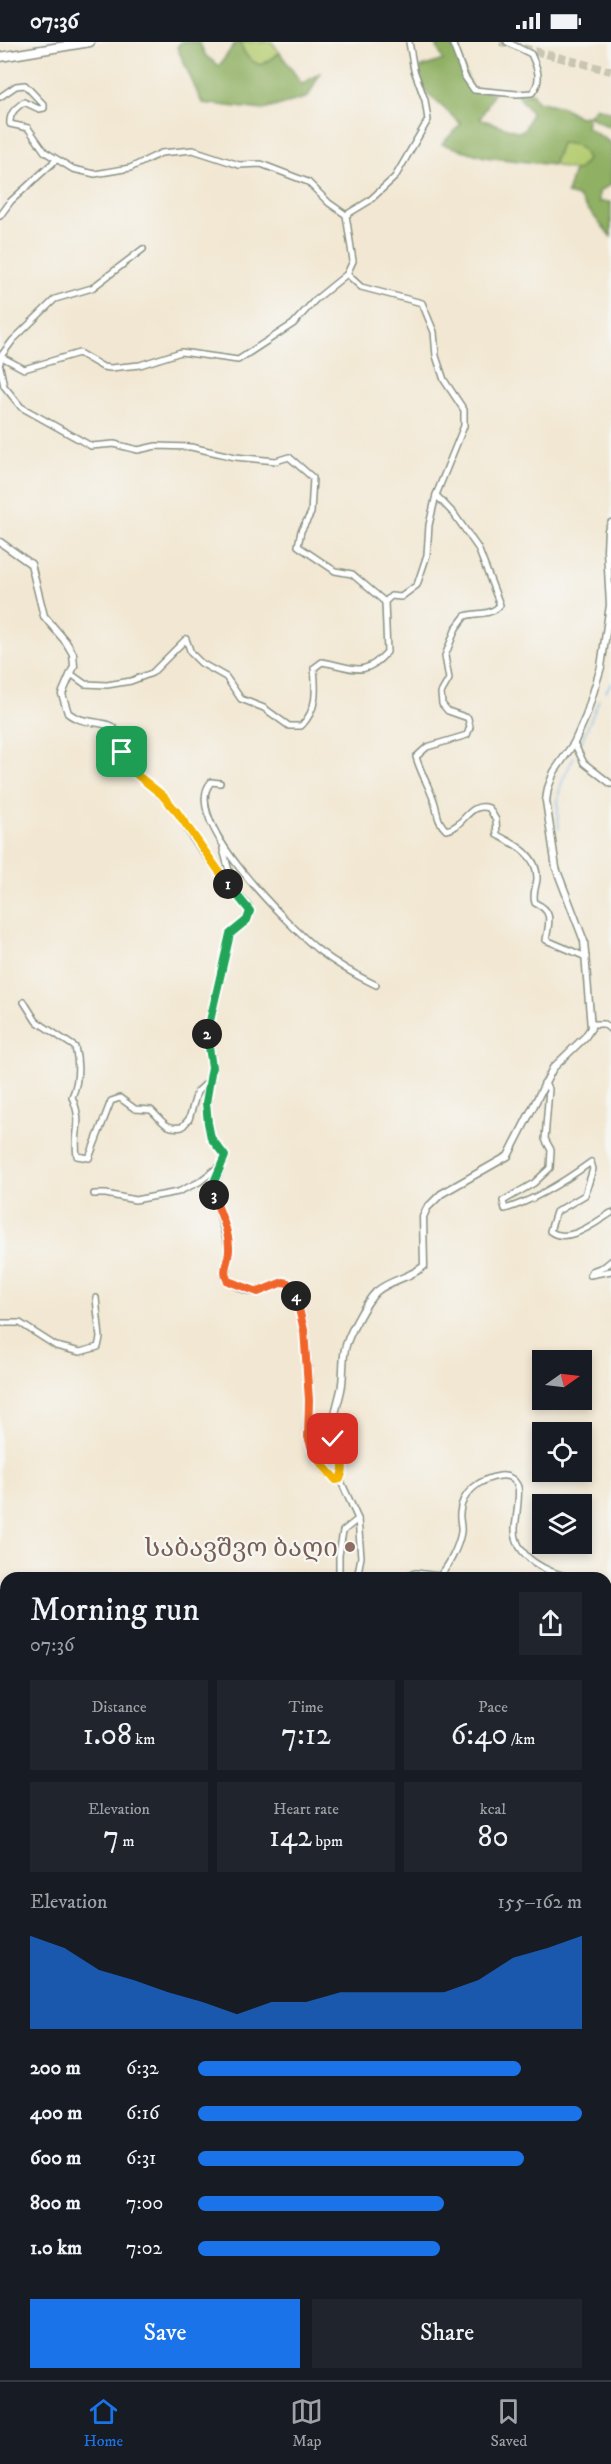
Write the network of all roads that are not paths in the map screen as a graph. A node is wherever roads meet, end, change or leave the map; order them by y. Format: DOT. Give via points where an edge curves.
graph roads {
  1 [pos="90,42"];
  2 [pos="409,42"];
  3 [pos="452,42"];
  4 [pos="507,42"];
  5 [pos="0,57"];
  6 [pos="0,97"];
  7 [pos="56,160"];
  8 [pos="346,215"];
  9 [pos="0,216"];
  10 [pos="143,249"];
  11 [pos="347,274"];
  12 [pos="0,356"];
  13 [pos="0,365"];
  14 [pos="436,495"];
  15 [pos="611,523"];
  16 [pos="0,542"];
  17 [pos="385,602"];
  18 [pos="71,674"];
  19 [pos="574,743"];
  20 [pos="220,783"];
  21 [pos="611,784"];
  22 [pos="223,848"];
  23 [pos="234,891"];
  24 [pos="586,957"];
  25 [pos="376,985"];
  26 [pos="24,1002"];
  27 [pos="591,1024"];
  28 [pos="611,1030"];
  29 [pos="211,1079"];
  30 [pos="544,1083"];
  31 [pos="224,1163"];
  32 [pos="94,1194"];
  33 [pos="611,1213"];
  34 [pos="611,1261"];
  35 [pos="611,1271"];
  36 [pos="96,1298"];
  37 [pos="0,1323"];
  38 [pos="340,1479"];
  39 [pos="358,1520"];
  40 [pos="339,1572"];
  41 [pos="358,1572"];
  42 [pos="444,1572"];
  43 [pos="551,1572"];
  1 -- 5 [label="highway"];
  2 -- 8 [label="street" via="428,120 395,177 369,201"];
  3 -- 4 [label="street" via="474,90 532,93 539,75 536,64 531,54"];
  6 -- 7 [label="street" via="25,85 36,95 44,108 24,102 9,117 10,124 28,128 45,153"];
  7 -- 8 [label="street" via="95,174 130,168 161,153 194,150 239,165 261,164 308,182"];
  7 -- 9 [label="street"];
  8 -- 11 [label="street" via="353,261"];
  10 -- 12 [label="street" via="92,288 55,299"];
  11 -- 12 [label="street" via="293,324 238,360 181,352 140,366 110,368 79,353 24,369"];
  11 -- 14 [label="street" via="361,287 422,303 434,333 444,380 464,410 464,426"];
  12 -- 13 [label="street"];
  13 -- 17 [label="street" via="4,386 21,407 91,446 114,444 138,450 192,447 235,457 289,457 313,478 311,513 298,546 335,571 352,574"];
  14 -- 17 [label="street" via="427,555 417,585 401,597 391,596"];
  14 -- 24 [label="street" via="478,548 500,605 485,614 465,616 456,628 445,656 449,679 441,700 448,711 468,718 470,727 467,735 427,747 416,757 421,774 437,818 446,830 452,830 476,807 489,808 497,835 522,847 532,864 537,878 533,897 548,914 546,940"];
  15 -- 19 [label="street" via="607,550 610,605 601,667"];
  16 -- 18 [label="street" via="31,564 44,616 73,654"];
  17 -- 18 [label="street" via="387,652 364,670 322,662 315,668 316,697 301,726 290,726 264,708 241,699 226,677 191,653 186,639 152,673 131,681 85,684"];
  18 -- 23 [label="street" via="62,694 68,714 86,723 113,728 125,759 136,774 170,804"];
  19 -- 21 [label="street" via="584,763"];
  19 -- 24 [label="street" via="554,772 546,801 556,868 582,934"];
  20 -- 22 [label="street" via="211,782 205,789 203,805"];
  22 -- 23 [label="street"];
  22 -- 25 [label="street" via="318,950"];
  23 -- 29 [label="street" via="250,911 247,920 230,934 208,1023"];
  24 -- 27 [label="street"];
  26 -- 29 [label="street" via="36,1021 75,1047 78,1059 72,1097 79,1113 77,1156 89,1158 111,1101 120,1098 135,1109 151,1110 158,1120 174,1129 189,1119 197,1092"];
  27 -- 28 [label="street" via="604,1024"];
  27 -- 30 [label="street" via="590,1031 559,1060"];
  29 -- 31 [label="street" via="206,1103 208,1123 211,1138 224,1153"];
  30 -- 33 [label="street" via="549,1089 545,1139 551,1150 550,1168 534,1183 503,1201 505,1209 561,1183 591,1162 593,1169 585,1195 556,1212 550,1231 566,1235 588,1228"];
  30 -- 38 [label="street" via="508,1156 441,1194 427,1208 423,1217 424,1266 376,1292 352,1333 345,1348 341,1391 333,1417 333,1439 343,1458"];
  31 -- 32 [label="street" via="178,1192 135,1200"];
  31 -- 38 [label="street" via="213,1189 229,1248 225,1277 251,1291 283,1282 295,1292 303,1318 309,1442 328,1473"];
  34 -- 35 [label="street" via="591,1275"];
  36 -- 37 [label="street" via="100,1338 93,1350 80,1352 56,1346 20,1323"];
  38 -- 39 [label="street"];
  39 -- 40 [label="street" via="343,1531"];
  39 -- 41 [label="street"];
  42 -- 43 [label="street" via="462,1531 459,1512 467,1494 485,1479 506,1476 519,1489 515,1531 522,1550"];
}
